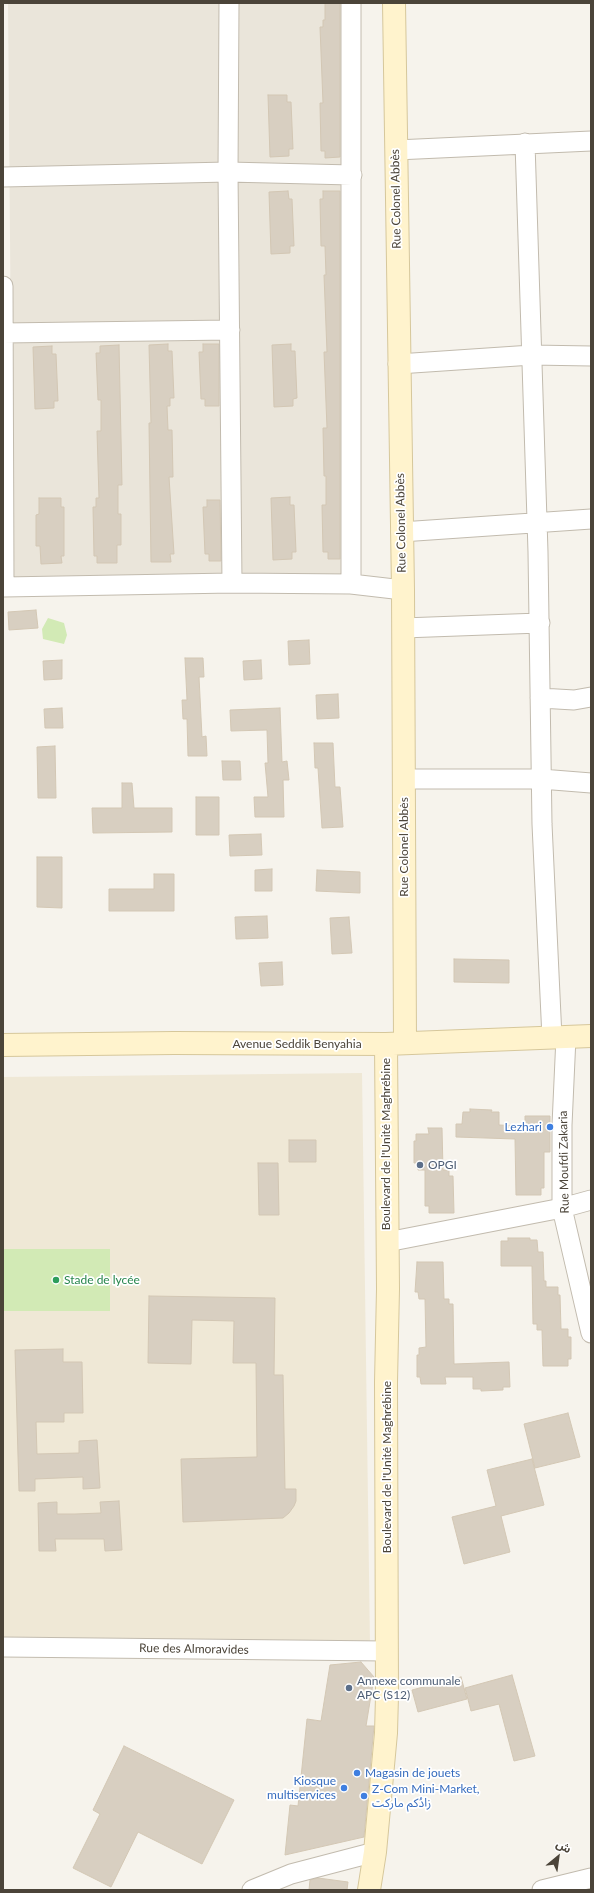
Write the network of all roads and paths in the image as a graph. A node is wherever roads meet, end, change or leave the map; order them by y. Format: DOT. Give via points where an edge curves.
graph roads {
  1 [pos="229,3"];
  2 [pos="351,3"];
  3 [pos="394,3"];
  4 [pos="591,141"];
  5 [pos="525,143"];
  6 [pos="396,150"];
  7 [pos="228,172"];
  8 [pos="352,176"];
  9 [pos="3,177"];
  10 [pos="3,286"];
  11 [pos="230,330"];
  12 [pos="3,333"];
  13 [pos="532,356"];
  14 [pos="591,356"];
  15 [pos="398,364"];
  16 [pos="591,519"];
  17 [pos="537,523"];
  18 [pos="402,532"];
  19 [pos="232,583"];
  20 [pos="351,584"];
  21 [pos="4,587"];
  22 [pos="403,590"];
  23 [pos="540,623"];
  24 [pos="403,628"];
  25 [pos="591,696"];
  26 [pos="540,698"];
  27 [pos="404,779"];
  28 [pos="541,779"];
  29 [pos="591,783"];
  30 [pos="591,1036"];
  31 [pos="559,1037"];
  32 [pos="396,1044"];
  33 [pos="3,1045"];
  34 [pos="591,1200"];
  35 [pos="562,1208"];
  36 [pos="387,1242"];
  37 [pos="591,1333"];
  38 [pos="3,1647"];
  39 [pos="386,1651"];
  40 [pos="375,1852"];
  41 [pos="591,1878"];
  42 [pos="252,1890"];
  43 [pos="369,1890"];
  44 [pos="542,1890"];
  1 -- 7 [label="street"];
  2 -- 8 [label="street"];
  3 -- 6 [label="street, Rue Colonel Abbès"];
  4 -- 5 [label="street"];
  5 -- 6 [label="street"];
  5 -- 13 [label="street, Rue Moufdi Zakaria"];
  6 -- 15 [label="street, Rue Colonel Abbès"];
  7 -- 8 [label="street"];
  7 -- 9 [label="street"];
  7 -- 11 [label="street"];
  8 -- 20 [label="street"];
  10 -- 12 [label="street"];
  11 -- 12 [label="street"];
  11 -- 19 [label="street"];
  12 -- 21 [label="street"];
  13 -- 14 [label="street"];
  13 -- 15 [label="street"];
  13 -- 17 [label="street, Rue Moufdi Zakaria"];
  15 -- 18 [label="street, Rue Colonel Abbès"];
  16 -- 17 [label="street"];
  17 -- 18 [label="street"];
  17 -- 23 [label="street, Rue Moufdi Zakaria"];
  18 -- 22 [label="street, Rue Colonel Abbès"];
  19 -- 20 [label="street"];
  19 -- 21 [label="street"];
  20 -- 22 [label="street"];
  22 -- 24 [label="street, Rue Colonel Abbès"];
  23 -- 24 [label="street"];
  23 -- 26 [label="street, Rue Moufdi Zakaria"];
  24 -- 27 [label="street, Rue Colonel Abbès"];
  25 -- 26 [label="street" via="574,700"];
  26 -- 28 [label="street, Rue Moufdi Zakaria"];
  27 -- 28 [label="street"];
  27 -- 32 [label="street, Rue Colonel Abbès"];
  28 -- 29 [label="street"];
  28 -- 31 [label="street, Rue Moufdi Zakaria"];
  30 -- 31 [label="street, Avenue Seddik Benyahia"];
  31 -- 32 [label="street, Avenue Seddik Benyahia"];
  31 -- 35 [label="street, Rue Moufdi Zakaria"];
  32 -- 33 [label="street, Avenue Seddik Benyahia"];
  32 -- 36 [label="street, Boulevard de l'Unité Maghrébine"];
  34 -- 35 [label="street"];
  35 -- 36 [label="street"];
  35 -- 37 [label="street, Rue Moufdi Zakaria"];
  36 -- 39 [label="street, Boulevard de l'Unité Maghrébine"];
  38 -- 39 [label="street, Rue des Almoravides"];
  39 -- 40 [label="street, Boulevard de l'Unité Maghrébine" via="386,1733"];
  40 -- 42 [label="street" via="291,1874"];
  40 -- 43 [label="street, Boulevard de l'Unité Maghrébine"];
  41 -- 44 [label="street"];
}
